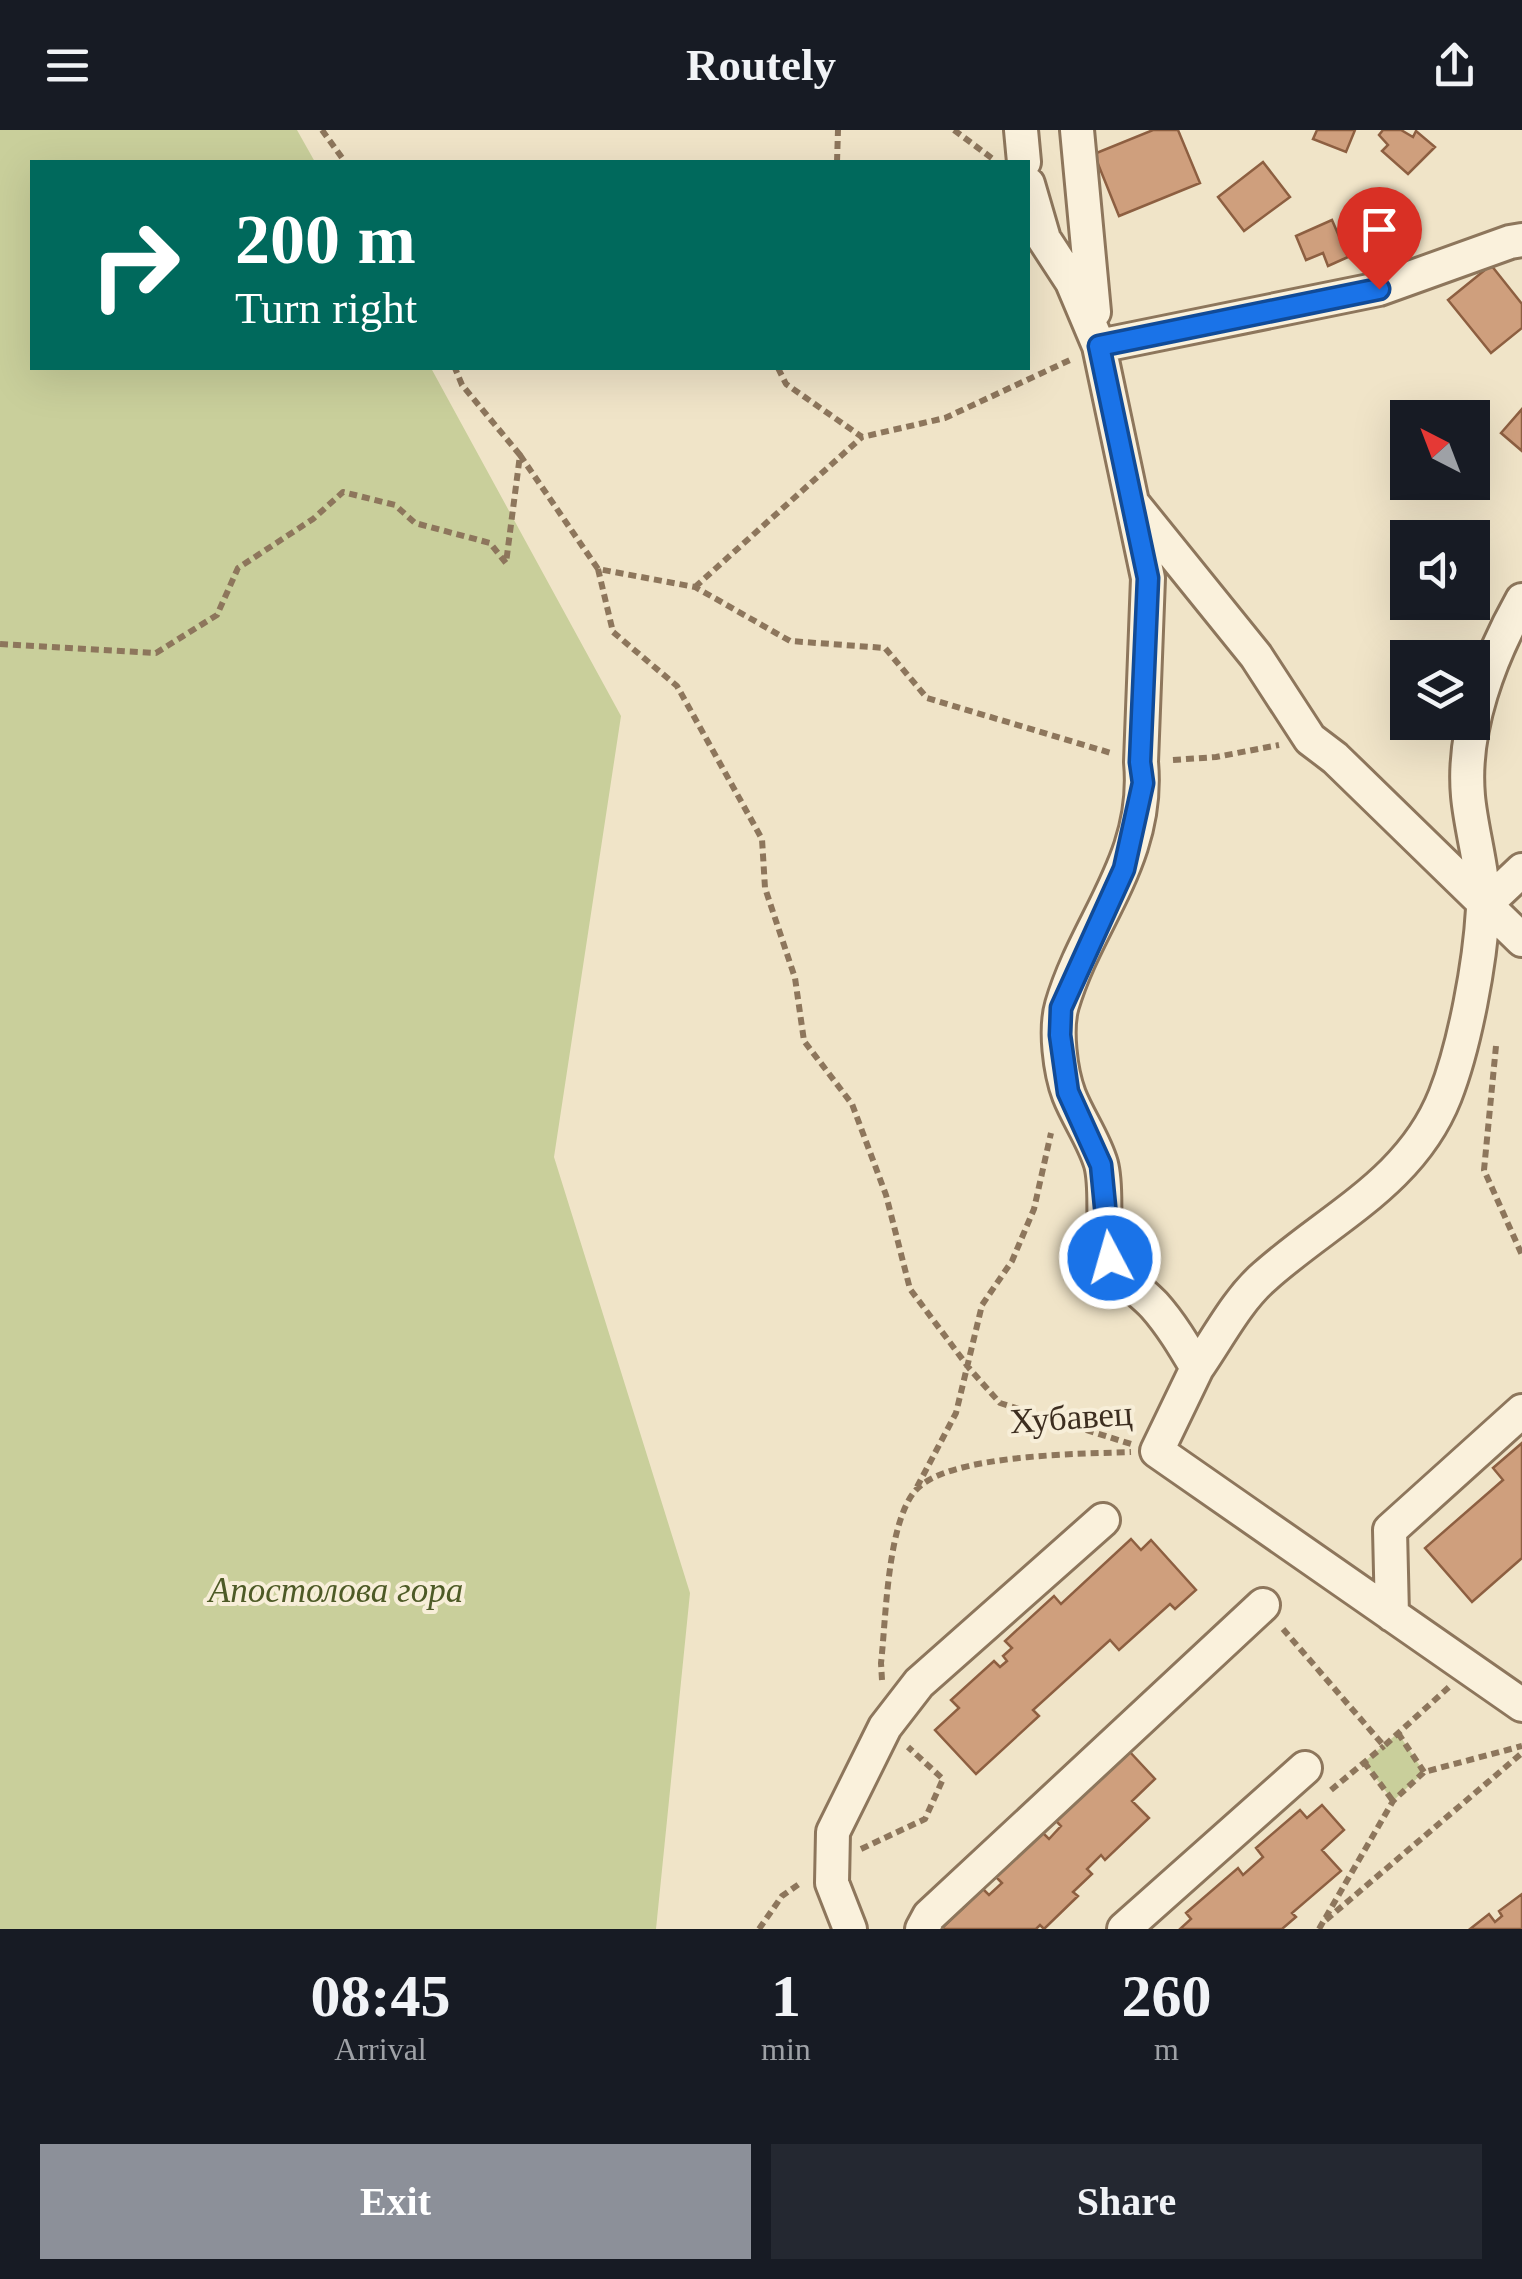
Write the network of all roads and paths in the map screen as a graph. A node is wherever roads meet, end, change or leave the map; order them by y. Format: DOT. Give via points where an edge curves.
graph roads {
  1 [pos="322,130"];
  2 [pos="838,130"];
  3 [pos="954,130"];
  4 [pos="1021,130"];
  5 [pos="1078,130"];
  6 [pos="344,160"];
  7 [pos="837,160"];
  8 [pos="998,160"];
  9 [pos="1024,160"];
  10 [pos="1030,191"];
  11 [pos="1522,240"];
  12 [pos="1098,344"];
  13 [pos="456,370"];
  14 [pos="779,370"];
  15 [pos="862,437"];
  16 [pos="520,455"];
  17 [pos="1130,501"];
  18 [pos="598,569"];
  19 [pos="695,587"];
  20 [pos="1522,600"];
  21 [pos="0,644"];
  22 [pos="1310,739"];
  23 [pos="1140,762"];
  24 [pos="1522,870"];
  25 [pos="1484,906"];
  26 [pos="1522,940"];
  27 [pos="1498,1028"];
  28 [pos="1068,1092"];
  29 [pos="1522,1255"];
  30 [pos="969,1368"];
  31 [pos="1197,1368"];
  32 [pos="1522,1411"];
  33 [pos="1157,1451"];
  34 [pos="914,1492"];
  35 [pos="1103,1520"];
  36 [pos="1263,1605"];
  37 [pos="1392,1615"];
  38 [pos="1469,1668"];
  39 [pos="1522,1705"];
  40 [pos="885,1727"];
  41 [pos="1398,1733"];
  42 [pos="1384,1746"];
  43 [pos="1522,1750"];
  44 [pos="1364,1762"];
  45 [pos="1305,1768"];
  46 [pos="1424,1772"];
  47 [pos="1393,1801"];
  48 [pos="1320,1927"];
  49 [pos="850,1929"];
  50 [pos="922,1929"];
  51 [pos="1124,1929"];
  1 -- 6 [label="path"];
  2 -- 7 [label="path"];
  3 -- 8 [label="path"];
  4 -- 9 [label="street"];
  5 -- 12 [label="street"];
  10 -- 12 [label="street" via="1044,239 1072,282"];
  11 -- 12 [label="street" via="1379,289"];
  12 -- 15 [label="path" via="944,418"];
  12 -- 17 [label="street"];
  13 -- 16 [label="path"];
  14 -- 15 [label="path" via="786,384"];
  15 -- 19 [label="path"];
  16 -- 18 [label="path"];
  16 -- 21 [label="path" via="506,563 490,543 415,523 396,505 342,492 238,568 216,615 156,653"];
  17 -- 22 [label="street" via="1256,656"];
  17 -- 23 [label="street" via="1148,578"];
  18 -- 19 [label="path"];
  18 -- 30 [label="path" via="614,632 677,686 762,839 765,888 796,978 804,1040 852,1104 886,1194 910,1288"];
  19 -- 23 [label="path" via="790,640 885,648 928,698"];
  20 -- 25 [label="street" via="1480,696 1470,750 1468,791"];
  22 -- 23 [label="path" via="1216,758"];
  22 -- 25 [label="street"];
  23 -- 28 [label="street" via="1143,783 1124,869 1061,1008"];
  24 -- 25 [label="street"];
  25 -- 26 [label="street"];
  25 -- 31 [label="street" via="1459,1046 1426,1135 1372,1194 1253,1288"];
  27 -- 29 [label="path" via="1484,1170"];
  28 -- 30 [label="path" via="1048,1139 1034,1209 1012,1261 982,1305"];
  28 -- 31 [label="street" via="1101,1165 1110,1258 1176,1331"];
  30 -- 33 [label="path" via="1000,1403"];
  30 -- 34 [label="path" via="956,1413"];
  31 -- 33 [label="street"];
  32 -- 37 [label="street" via="1390,1530"];
  33 -- 34 [label="path, Хубавец" via="982,1463 937,1474"];
  33 -- 37 [label="street, Хубавец"];
  34 -- 40 [label="path" via="896,1530 881,1664"];
  35 -- 40 [label="street" via="919,1683"];
  36 -- 42 [label="path"];
  36 -- 50 [label="street" via="928,1916"];
  37 -- 38 [label="street, Хубавец"];
  38 -- 39 [label="street, Хубавец"];
  38 -- 41 [label="path"];
  40 -- 49 [label="street" via="833,1832 832,1883"];
  41 -- 42 [label="path"];
  41 -- 46 [label="path"];
  42 -- 44 [label="path"];
  43 -- 46 [label="path"];
  43 -- 48 [label="path"];
  44 -- 45 [label="path" via="1327,1793"];
  44 -- 47 [label="path"];
  45 -- 51 [label="street"];
  46 -- 47 [label="path"];
  47 -- 48 [label="path"];
}
